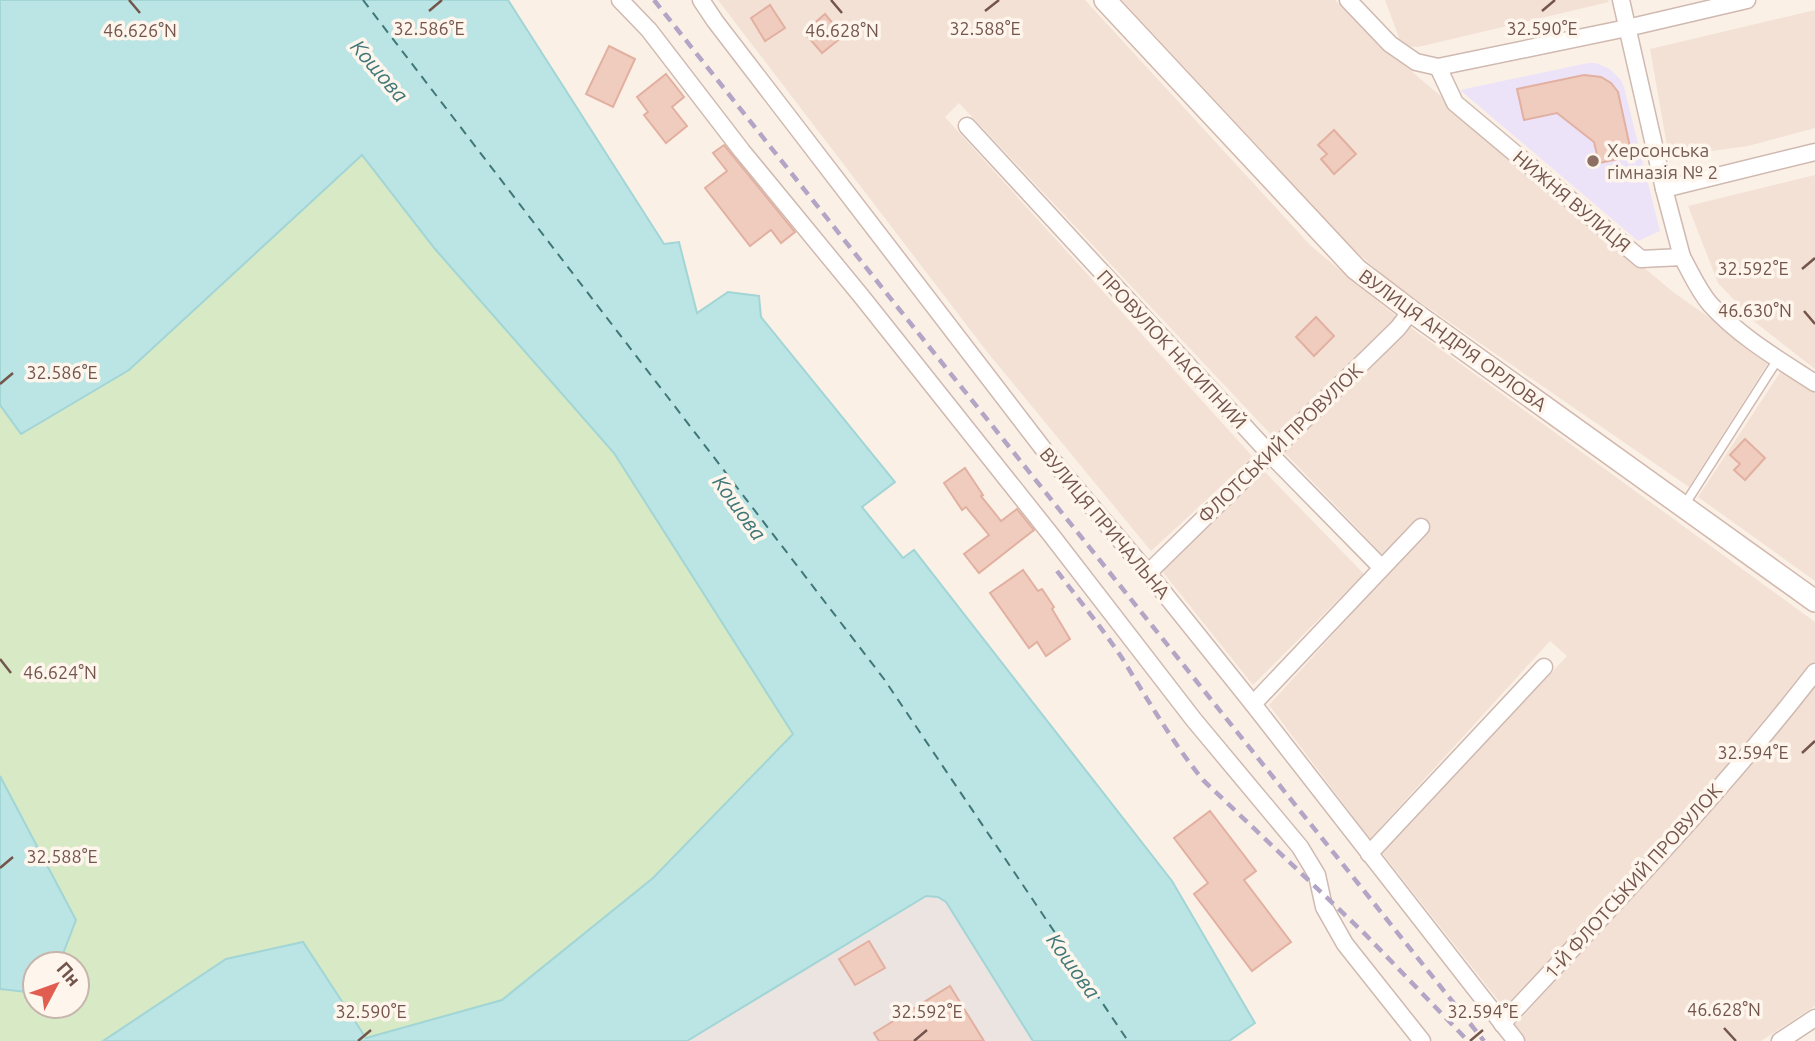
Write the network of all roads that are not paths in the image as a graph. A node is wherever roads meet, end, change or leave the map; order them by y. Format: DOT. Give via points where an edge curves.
graph roads {
  1 [pos="620,0"];
  2 [pos="701,0"];
  3 [pos="1105,0"];
  4 [pos="1348,0"];
  5 [pos="1621,0"];
  6 [pos="1747,0"];
  7 [pos="1627,28"];
  8 [pos="1438,67"];
  9 [pos="967,126"];
  10 [pos="1815,152"];
  11 [pos="1664,189"];
  12 [pos="1682,257"];
  13 [pos="1411,311"];
  14 [pos="1778,359"];
  15 [pos="1815,383"];
  16 [pos="1269,453"];
  17 [pos="1684,507"];
  18 [pos="1421,527"];
  19 [pos="1381,567"];
  20 [pos="1148,573"];
  21 [pos="1815,601"];
  22 [pos="1544,667"];
  23 [pos="1815,672"];
  24 [pos="1253,704"];
  25 [pos="1369,854"];
  26 [pos="1815,1018"];
  27 [pos="1503,1024"];
  28 [pos="1422,1041"];
  29 [pos="1516,1041"];
  30 [pos="1780,1041"];
  1 -- 28 [label="street" via="649,30 1194,720 1300,847 1317,875 1324,907 1345,944"];
  2 -- 20 [label="street, ВУЛИЦЯ ПРИЧАЛЬНА" via="1048,455"];
  3 -- 13 [label="street, ВУЛИЦЯ АНДРІЯ ОРЛОВА" via="1356,269"];
  4 -- 8 [label="street" via="1390,44 1416,62"];
  5 -- 7 [label="street"];
  6 -- 7 [label="street"];
  7 -- 8 [label="street"];
  7 -- 11 [label="street"];
  8 -- 12 [label="street, НИЖНЯ ВУЛИЦЯ" via="1455,103 1642,258"];
  9 -- 16 [label="street, ПРОВУЛОК НАСИПНИЙ"];
  10 -- 11 [label="street"];
  11 -- 12 [label="street"];
  12 -- 14 [label="street" via="1709,303 1739,333"];
  13 -- 16 [label="street, ФЛОТСЬКИЙ ПРОВУЛОК"];
  13 -- 17 [label="street, ВУЛИЦЯ АНДРІЯ ОРЛОВА"];
  14 -- 15 [label="street"];
  14 -- 17 [label="lane"];
  16 -- 19 [label="street, ПРОВУЛОК НАСИПНИЙ"];
  16 -- 20 [label="street, ФЛОТСЬКИЙ ПРОВУЛОК"];
  17 -- 21 [label="street, ВУЛИЦЯ АНДРІЯ ОРЛОВА"];
  18 -- 19 [label="street"];
  19 -- 24 [label="street"];
  20 -- 24 [label="street, ВУЛИЦЯ ПРИЧАЛЬНА"];
  22 -- 25 [label="street"];
  23 -- 27 [label="street, 1-Й ФЛОТСЬКИЙ ПРОВУЛОК" via="1717,790"];
  24 -- 25 [label="street, ВУЛИЦЯ ПРИЧАЛЬНА"];
  25 -- 27 [label="street, ВУЛИЦЯ ПРИЧАЛЬНА"];
  26 -- 30 [label="street"];
  27 -- 29 [label="street, ВУЛИЦЯ ПРИЧАЛЬНА"];
}
